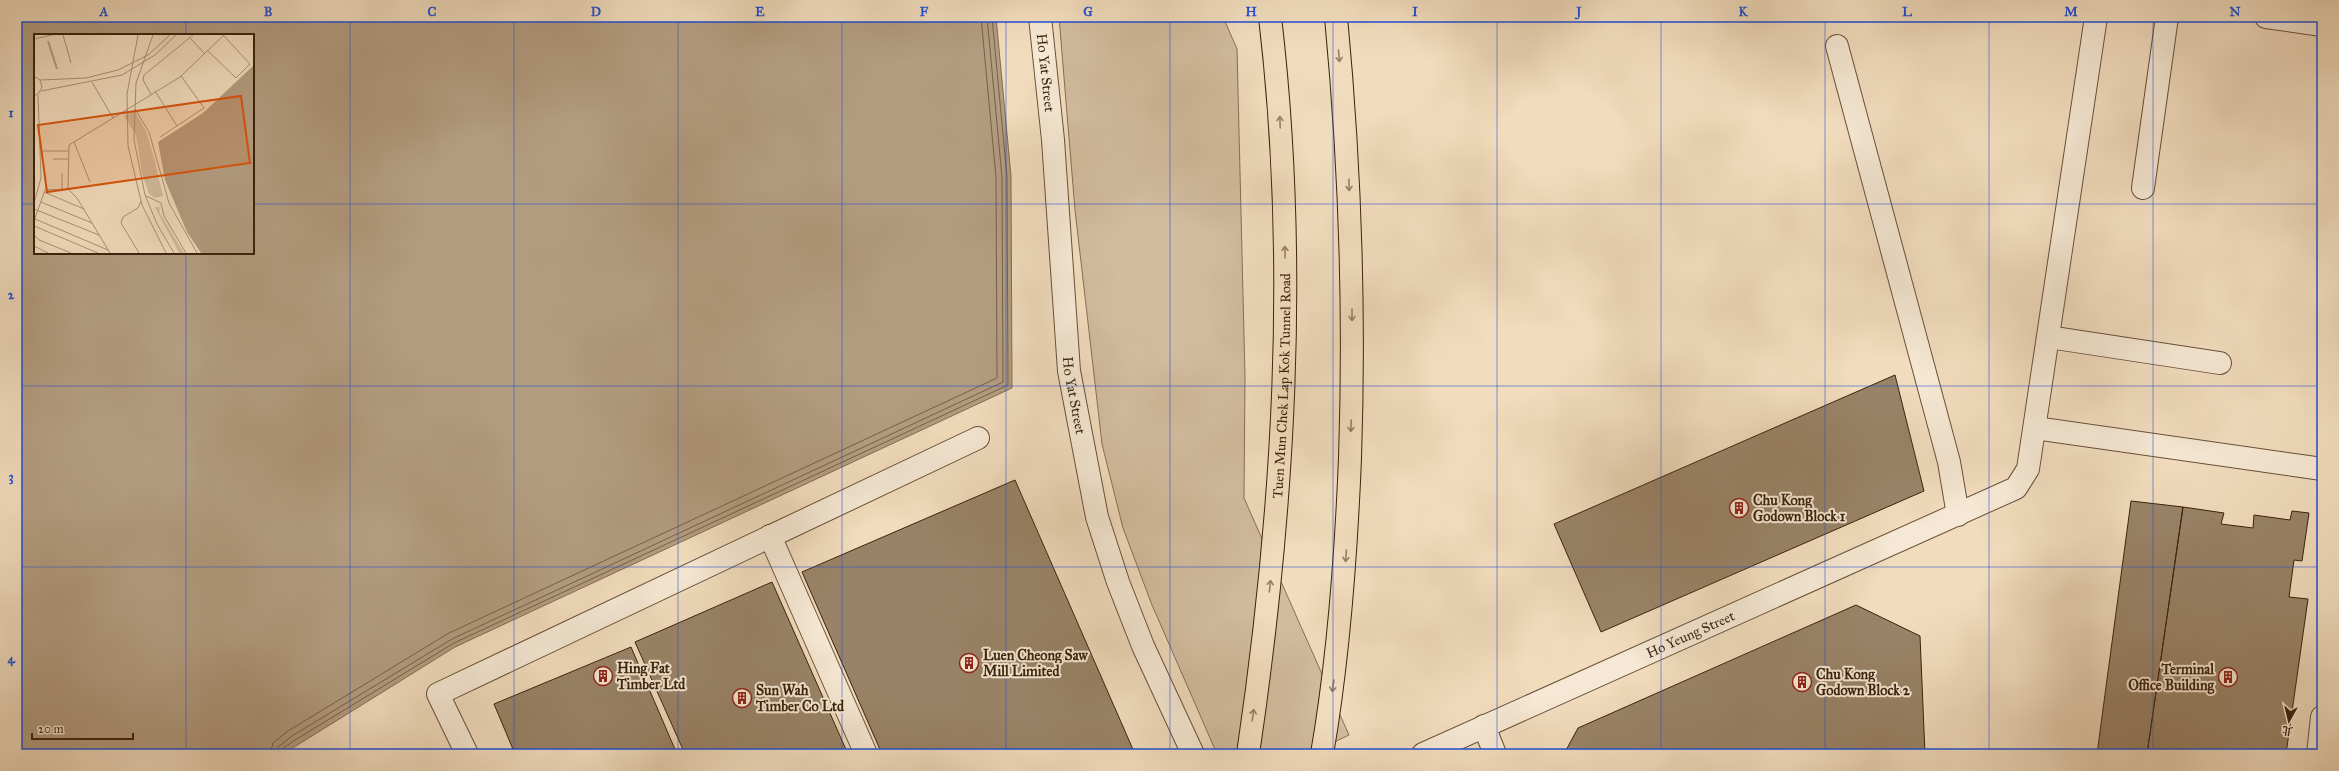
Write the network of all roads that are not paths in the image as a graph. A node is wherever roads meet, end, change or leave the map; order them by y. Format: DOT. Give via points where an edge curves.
graph roads {
  1 [pos="1040,17"];
  2 [pos="1270,17"];
  3 [pos="1336,17"];
  4 [pos="2096,17"];
  5 [pos="2167,17"];
  6 [pos="2266,17"];
  7 [pos="2322,25"];
  8 [pos="1837,46"];
  9 [pos="2143,188"];
  10 [pos="2049,337"];
  11 [pos="2220,363"];
  12 [pos="2035,428"];
  13 [pos="978,438"];
  14 [pos="2322,469"];
  15 [pos="1958,515"];
  16 [pos="770,536"];
  17 [pos="2322,717"];
  18 [pos="1484,726"];
  19 [pos="467,754"];
  20 [pos="866,754"];
  21 [pos="1193,754"];
  22 [pos="1248,754"];
  23 [pos="1322,754"];
  24 [pos="1423,754"];
  25 [pos="1496,754"];
  26 [pos="2318,754"];
  1 -- 21 [label="street, Ho Yat Street" via="1053,140 1069,371 1097,517 1118,582 1143,646"];
  22 -- 2 [label="highway, Tuen Mun Chek Lap Kok Tunnel Road, one-way" via="1261,667 1281,450 1284,216 1279,99"];
  3 -- 23 [label="highway, one-way" via="1349,180 1352,387 1346,554 1334,685"];
  4 -- 10 [label="street, Ho Yeung Street"];
  5 -- 9 [label="street"];
  6 -- 7 [label="street"];
  8 -- 15 [label="street" via="1949,462"];
  10 -- 11 [label="street"];
  10 -- 12 [label="street, Ho Yeung Street"];
  12 -- 14 [label="street"];
  12 -- 15 [label="street, Ho Yeung Street" via="2028,469 2016,488"];
  13 -- 16 [label="street"];
  15 -- 18 [label="street, Ho Yeung Street"];
  16 -- 19 [label="street" via="438,694"];
  16 -- 20 [label="street"];
  17 -- 26 [label="street"];
  18 -- 24 [label="street, Ho Yeung Street"];
  18 -- 25 [label="street"];
}
